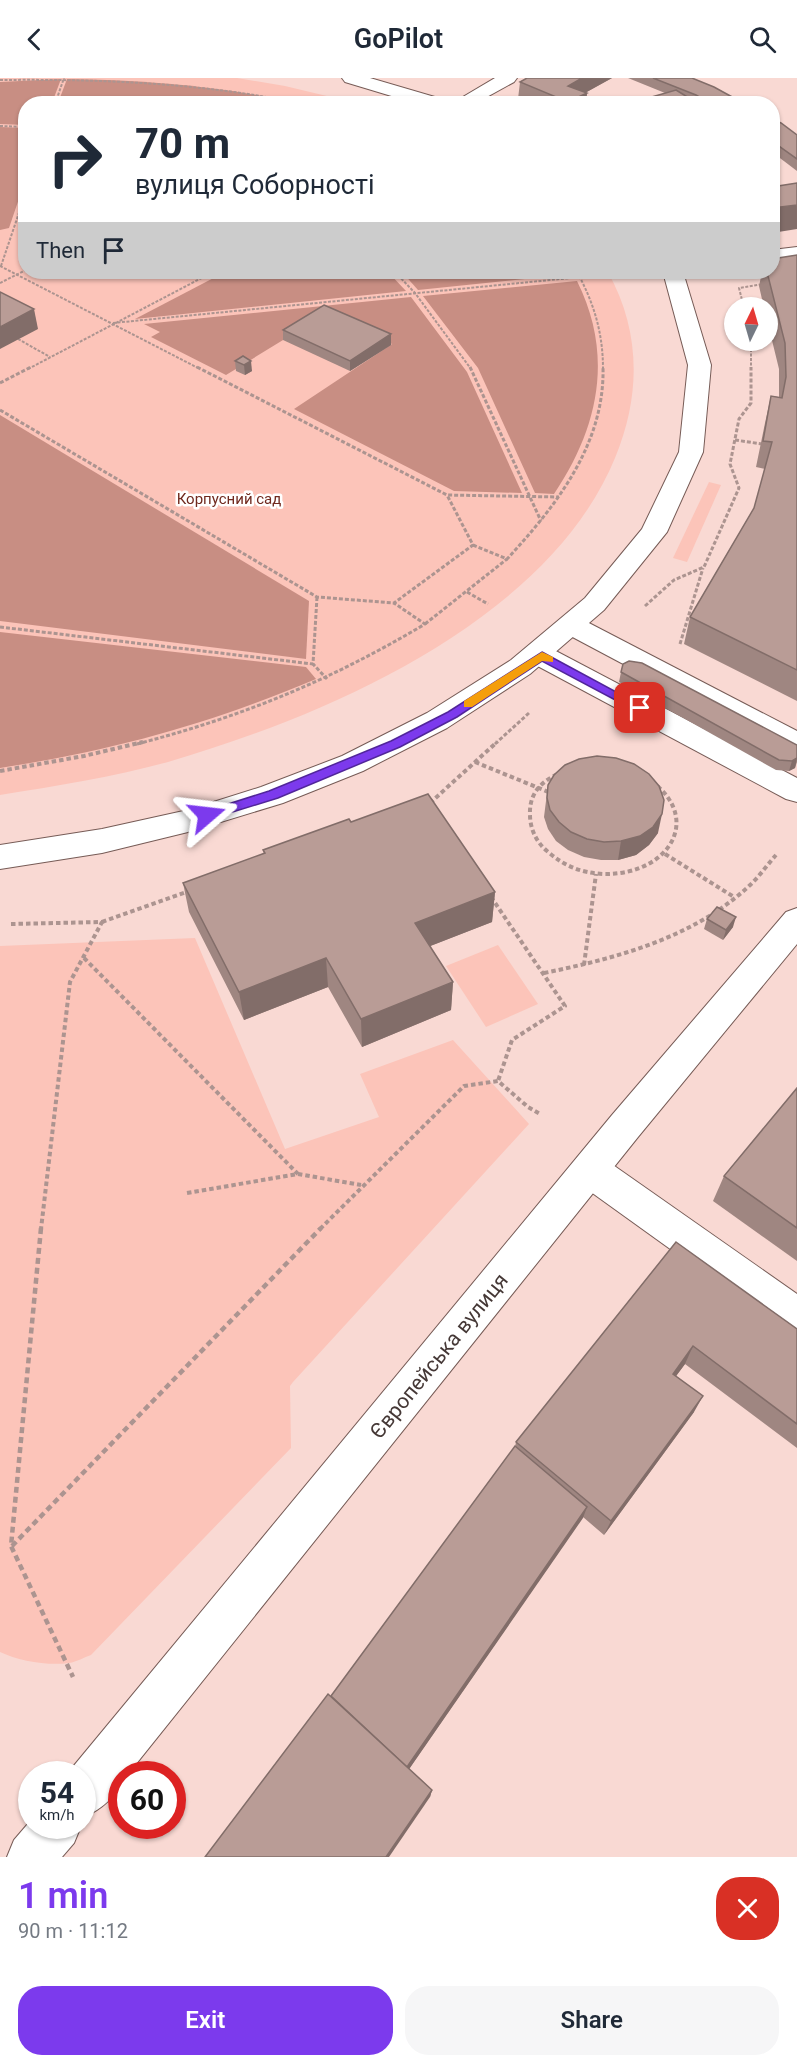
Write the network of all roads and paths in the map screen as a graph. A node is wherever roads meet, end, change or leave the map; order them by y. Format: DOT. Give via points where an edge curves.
graph roads {
  1 [pos="64,78"];
  2 [pos="351,78"];
  3 [pos="508,78"];
  4 [pos="0,80"];
  5 [pos="58,96"];
  6 [pos="261,96"];
  7 [pos="412,96"];
  8 [pos="475,96"];
  9 [pos="0,126"];
  10 [pos="18,127"];
  11 [pos="18,215"];
  12 [pos="797,253"];
  13 [pos="780,255"];
  14 [pos="0,266"];
  15 [pos="17,274"];
  16 [pos="27,279"];
  17 [pos="199,279"];
  18 [pos="402,279"];
  19 [pos="560,279"];
  20 [pos="582,279"];
  21 [pos="676,279"];
  22 [pos="0,283"];
  23 [pos="739,288"];
  24 [pos="415,293"];
  25 [pos="741,297"];
  26 [pos="113,323"];
  27 [pos="18,339"];
  28 [pos="751,351"];
  29 [pos="50,357"];
  30 [pos="0,383"];
  31 [pos="0,411"];
  32 [pos="735,440"];
  33 [pos="762,444"];
  34 [pos="447,495"];
  35 [pos="530,497"];
  36 [pos="559,497"];
  37 [pos="542,521"];
  38 [pos="473,545"];
  39 [pos="507,560"];
  40 [pos="704,567"];
  41 [pos="467,592"];
  42 [pos="317,597"];
  43 [pos="394,603"];
  44 [pos="488,604"];
  45 [pos="645,606"];
  46 [pos="425,624"];
  47 [pos="0,627"];
  48 [pos="576,627"];
  49 [pos="679,645"];
  50 [pos="542,656"];
  51 [pos="313,664"];
  52 [pos="327,679"];
  53 [pos="529,713"];
  54 [pos="797,744"];
  55 [pos="475,762"];
  56 [pos="0,771"];
  57 [pos="537,787"];
  58 [pos="797,791"];
  59 [pos="552,794"];
  60 [pos="427,806"];
  61 [pos="665,854"];
  62 [pos="776,855"];
  63 [pos="0,857"];
  64 [pos="596,874"];
  65 [pos="192,890"];
  66 [pos="489,894"];
  67 [pos="734,897"];
  68 [pos="797,921"];
  69 [pos="102,922"];
  70 [pos="11,924"];
  71 [pos="84,958"];
  72 [pos="584,965"];
  73 [pos="544,973"];
  74 [pos="498,1081"];
  75 [pos="540,1114"];
  76 [pos="590,1170"];
  77 [pos="298,1174"];
  78 [pos="362,1186"];
  79 [pos="187,1193"];
  80 [pos="797,1317"];
  81 [pos="11,1546"];
  82 [pos="73,1677"];
  83 [pos="96,1777"];
  84 [pos="46,1839"];
  85 [pos="31,1857"];
  1 -- 4 [label="path"];
  1 -- 5 [label="path"];
  1 -- 6 [label="path" via="202,85"];
  2 -- 7 [label="main road"];
  3 -- 8 [label="main road"];
  9 -- 10 [label="path"];
  11 -- 14 [label="path"];
  12 -- 13 [label="main road"];
  14 -- 15 [label="path"];
  15 -- 22 [label="path"];
  16 -- 26 [label="path"];
  17 -- 26 [label="path"];
  18 -- 24 [label="path"];
  19 -- 24 [label="path"];
  20 -- 36 [label="path" via="592,300 603,346 602,396 582,460"];
  21 -- 48 [label="main road" via="693,315 702,352 704,413 698,445 685,483 655,537 616,587"];
  23 -- 25 [label="path"];
  24 -- 26 [label="path"];
  24 -- 35 [label="path" via="472,370"];
  26 -- 29 [label="path"];
  26 -- 34 [label="path"];
  27 -- 29 [label="path"];
  28 -- 32 [label="path" via="751,404 739,419"];
  29 -- 30 [label="path"];
  31 -- 42 [label="path"];
  32 -- 33 [label="path"];
  32 -- 40 [label="path" via="730,464 739,488"];
  34 -- 35 [label="path"];
  34 -- 38 [label="path"];
  35 -- 36 [label="path"];
  35 -- 37 [label="path"];
  36 -- 37 [label="path"];
  37 -- 39 [label="path"];
  38 -- 39 [label="path"];
  38 -- 43 [label="path"];
  39 -- 41 [label="path"];
  40 -- 45 [label="path" via="675,580"];
  40 -- 49 [label="path"];
  41 -- 44 [label="path"];
  41 -- 46 [label="path"];
  42 -- 43 [label="path"];
  42 -- 51 [label="path"];
  43 -- 46 [label="path"];
  46 -- 52 [label="path"];
  47 -- 51 [label="path"];
  48 -- 50 [label="main road"];
  48 -- 54 [label="main road"];
  50 -- 58 [label="main road"];
  50 -- 63 [label="main road" via="453,714 405,739 274,795 104,841"];
  51 -- 52 [label="path"];
  52 -- 56 [label="path" via="175,735"];
  53 -- 55 [label="path"];
  55 -- 57 [label="path"];
  55 -- 60 [label="path"];
  57 -- 59 [label="path"];
  57 -- 61 [label="path" via="566,768 584,764 603,764 641,774 657,784 676,811 678,826"];
  57 -- 64 [label="path" via="529,800 527,815 530,831 539,845 571,868"];
  61 -- 64 [label="path" via="633,872"];
  61 -- 67 [label="path"];
  62 -- 67 [label="path"];
  64 -- 72 [label="path"];
  65 -- 69 [label="path"];
  66 -- 73 [label="path"];
  67 -- 72 [label="path" via="669,937"];
  68 -- 76 [label="main road, Європейська вулиця"];
  69 -- 70 [label="path"];
  69 -- 71 [label="path"];
  71 -- 77 [label="path"];
  71 -- 81 [label="path" via="70,982 42,1215"];
  72 -- 73 [label="path"];
  73 -- 74 [label="path" via="565,1006 512,1040"];
  74 -- 75 [label="path"];
  74 -- 78 [label="path" via="464,1086"];
  76 -- 80 [label="main road"];
  76 -- 83 [label="main road, Європейська вулиця"];
  77 -- 78 [label="path"];
  77 -- 79 [label="path"];
  78 -- 81 [label="path"];
  81 -- 82 [label="path"];
  84 -- 85 [label="main road"];
}
